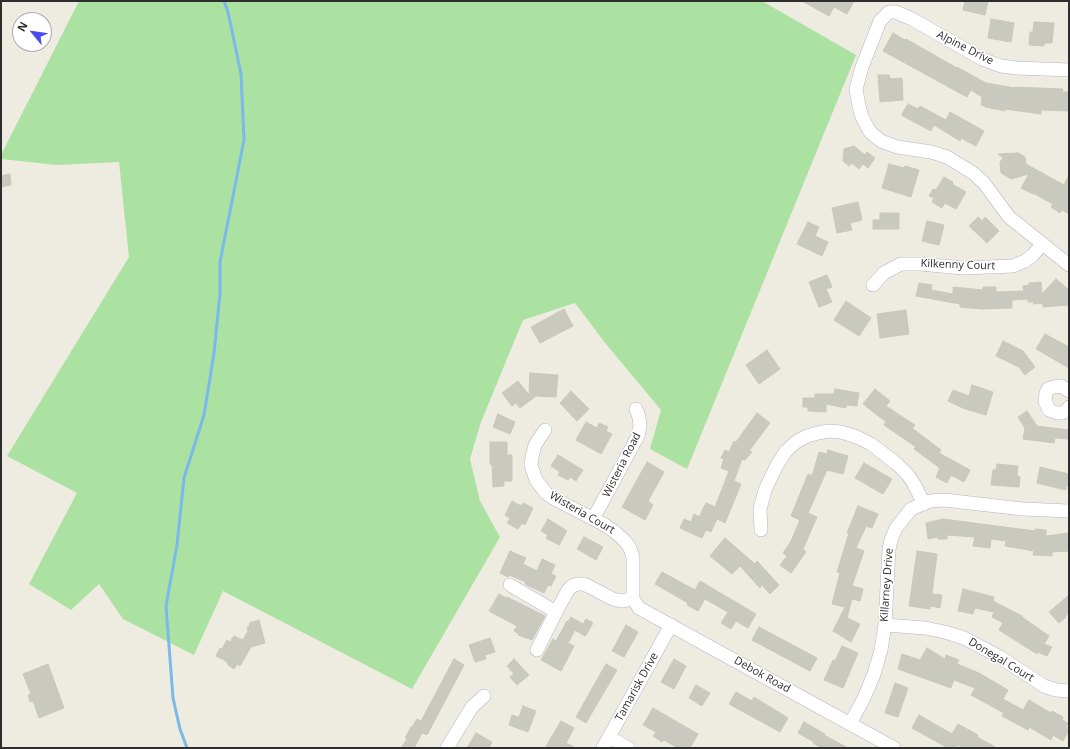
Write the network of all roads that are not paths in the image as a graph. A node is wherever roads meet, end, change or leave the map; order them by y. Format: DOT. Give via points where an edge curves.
graph roads {
  1 [pos="1069,70"];
  2 [pos="1042,244"];
  3 [pos="1069,265"];
  4 [pos="873,285"];
  5 [pos="1069,391"];
  6 [pos="1069,407"];
  7 [pos="636,409"];
  8 [pos="545,430"];
  9 [pos="924,504"];
  10 [pos="1069,511"];
  11 [pos="593,519"];
  12 [pos="761,530"];
  13 [pos="510,585"];
  14 [pos="633,599"];
  15 [pos="556,612"];
  16 [pos="671,625"];
  17 [pos="884,625"];
  18 [pos="537,650"];
  19 [pos="1069,691"];
  20 [pos="484,696"];
  21 [pos="850,724"];
  22 [pos="606,743"];
  23 [pos="446,748"];
  24 [pos="628,748"];
  25 [pos="894,748"];
  1 -- 2 [label="street, Alpine Drive" via="1001,66 982,59 912,19 896,12 889,12 880,21 856,88 862,117 870,132 881,141 897,147 947,157 973,173 984,183 1009,218"];
  2 -- 3 [label="street"];
  2 -- 4 [label="street, Kilkenny Court" via="1033,255 1013,266 964,268 901,264 884,272"];
  5 -- 6 [label="street" via="1061,386 1048,389 1045,401 1049,410 1057,413 1062,413"];
  7 -- 11 [label="street, Wisteria Road" via="640,426 638,436"];
  8 -- 11 [label="street, Wisteria Court" via="535,445 532,457 531,465 536,480 552,497"];
  9 -- 10 [label="street, Killarney Drive" via="944,500 1022,509"];
  9 -- 12 [label="street" via="908,475 871,444 841,432 818,433 796,442 776,465 760,508"];
  9 -- 17 [label="street, Killarney Drive" via="911,510 903,518 891,540"];
  11 -- 14 [label="street, Wisteria Court" via="616,532 630,548 633,557"];
  13 -- 15 [label="street"];
  14 -- 15 [label="street" via="613,599 584,584 578,584 568,590"];
  14 -- 16 [label="street, Debok Road" via="639,608"];
  15 -- 18 [label="street"];
  16 -- 21 [label="street, Debok Road"];
  16 -- 22 [label="street, Tamarisk Drive"];
  17 -- 19 [label="street, Donegal Court" via="925,628 964,638 1000,657 1044,686"];
  17 -- 21 [label="street, Killarney Drive" via="881,650 874,674"];
  20 -- 23 [label="street" via="472,707"];
  21 -- 25 [label="street, Debok Road"];
  22 -- 24 [label="street"];
}
